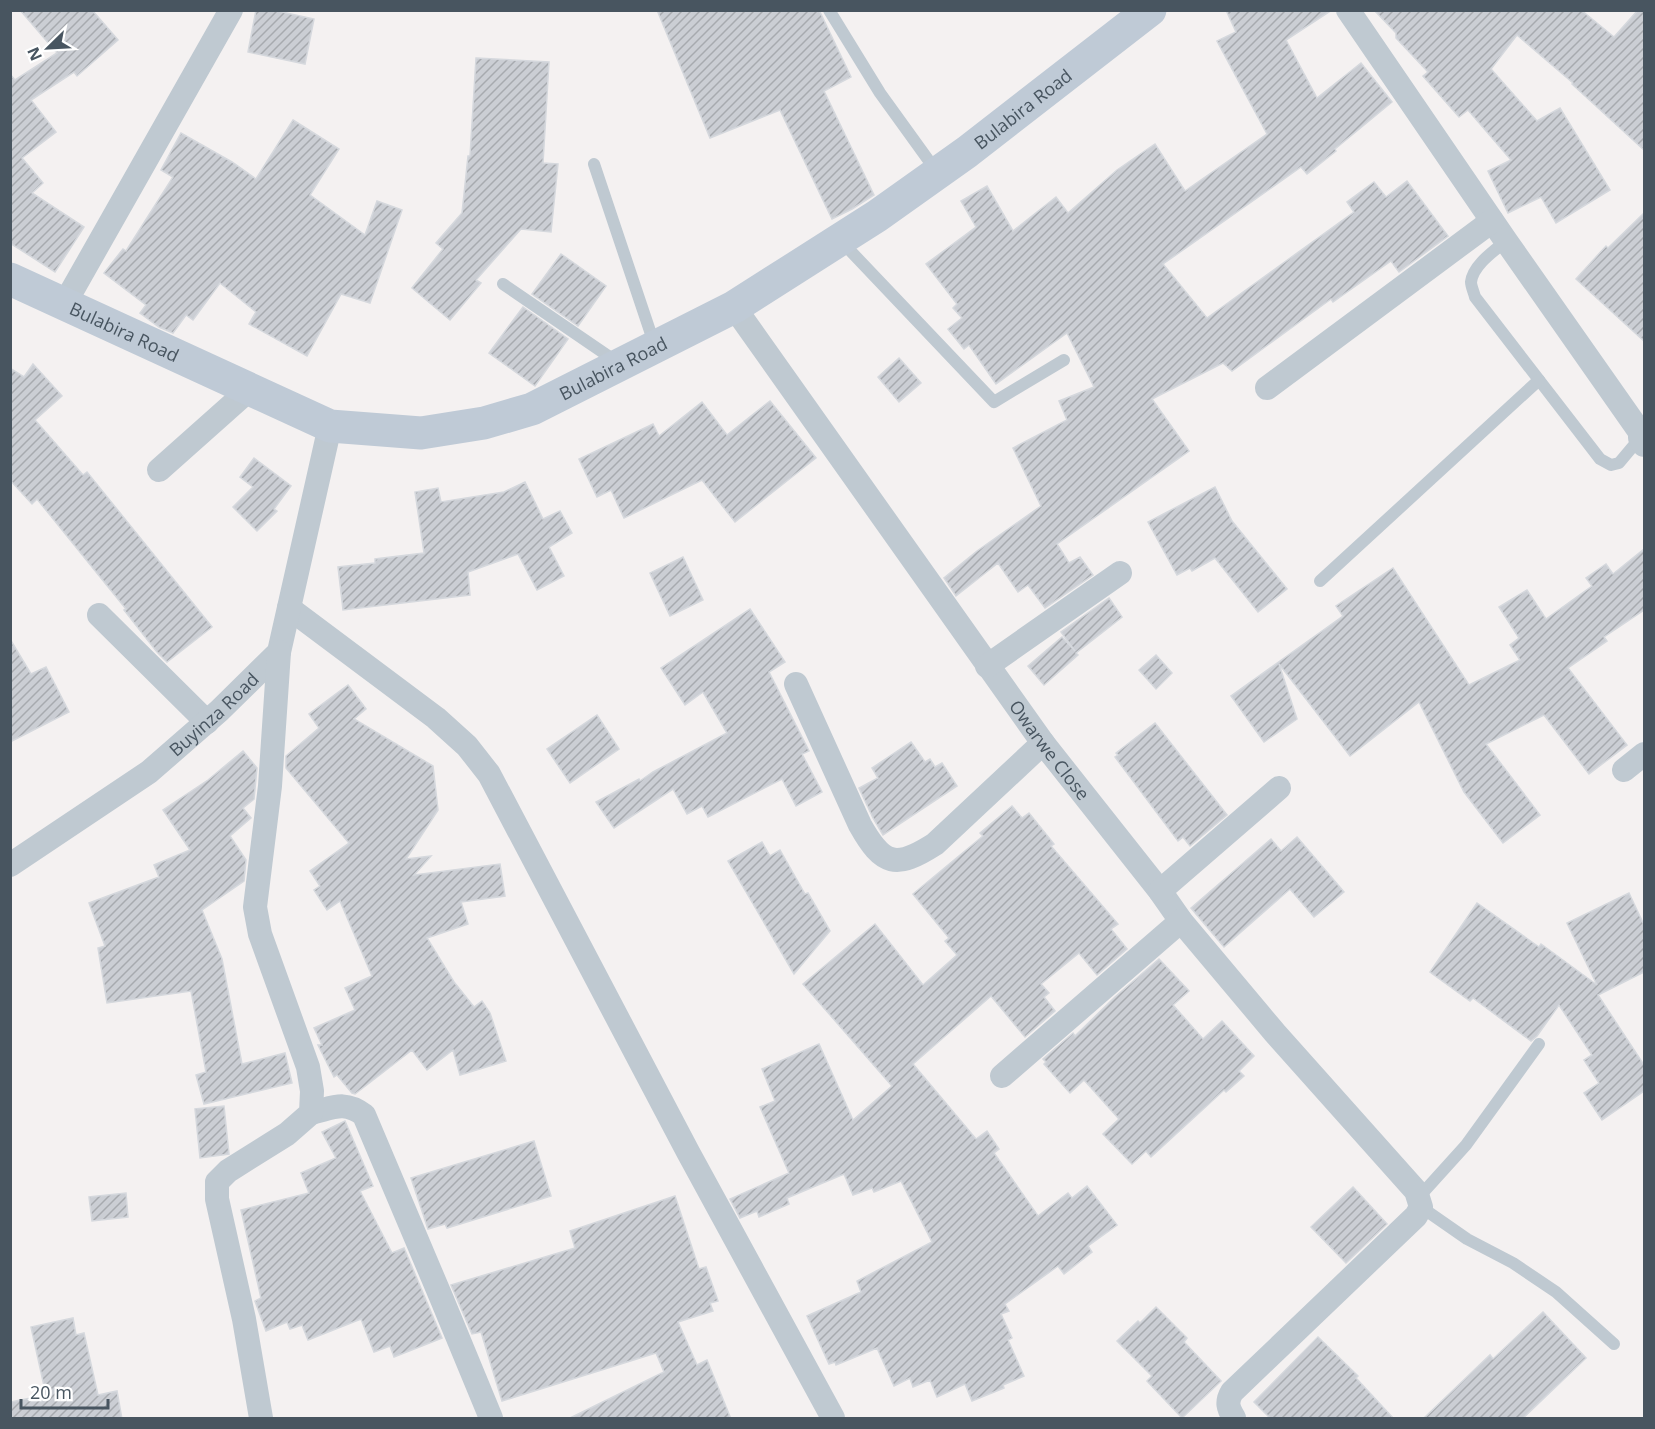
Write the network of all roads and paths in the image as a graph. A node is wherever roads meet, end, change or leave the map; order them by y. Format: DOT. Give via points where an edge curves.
graph roads {
  1 [pos="231,10"];
  2 [pos="829,10"];
  3 [pos="1150,10"];
  4 [pos="1348,10"];
  5 [pos="594,164"];
  6 [pos="938,173"];
  7 [pos="1492,221"];
  8 [pos="840,240"];
  9 [pos="1506,241"];
  10 [pos="10,279"];
  11 [pos="503,284"];
  12 [pos="65,303"];
  13 [pos="734,307"];
  14 [pos="655,347"];
  15 [pos="1064,360"];
  16 [pos="620,364"];
  17 [pos="1539,380"];
  18 [pos="1267,388"];
  19 [pos="250,389"];
  20 [pos="330,426"];
  21 [pos="1642,435"];
  22 [pos="159,470"];
  23 [pos="1120,573"];
  24 [pos="1320,581"];
  25 [pos="289,608"];
  26 [pos="99,615"];
  27 [pos="279,652"];
  28 [pos="987,666"];
  29 [pos="796,684"];
  30 [pos="207,722"];
  31 [pos="1043,742"];
  32 [pos="1644,754"];
  33 [pos="1623,770"];
  34 [pos="1279,788"];
  35 [pos="10,866"];
  36 [pos="1160,891"];
  37 [pos="1181,921"];
  38 [pos="1539,1044"];
  39 [pos="1002,1076"];
  40 [pos="311,1113"];
  41 [pos="1420,1202"];
  42 [pos="1614,1344"];
  43 [pos="261,1419"];
  44 [pos="490,1419"];
  45 [pos="833,1419"];
  46 [pos="1234,1419"];
  1 -- 12 [label="street"];
  2 -- 6 [label="lane" via="880,93"];
  3 -- 6 [label="street, Bulabira Road"];
  4 -- 7 [label="street"];
  5 -- 14 [label="lane"];
  6 -- 8 [label="street, Bulabira Road"];
  7 -- 9 [label="street"];
  7 -- 18 [label="street"];
  8 -- 13 [label="street, Bulabira Road"];
  8 -- 15 [label="lane" via="994,402"];
  9 -- 17 [label="lane" via="1476,270 1471,283 1475,297"];
  9 -- 21 [label="street"];
  10 -- 12 [label="street, Bulabira Road"];
  11 -- 16 [label="lane"];
  12 -- 19 [label="street, Bulabira Road"];
  13 -- 14 [label="street, Bulabira Road"];
  13 -- 28 [label="street, Owarwe Close"];
  14 -- 16 [label="street, Bulabira Road"];
  16 -- 20 [label="street, Bulabira Road" via="532,409 484,423 421,433"];
  17 -- 21 [label="lane" via="1600,459 1611,465 1619,463"];
  17 -- 24 [label="lane"];
  19 -- 20 [label="street, Bulabira Road"];
  19 -- 22 [label="street"];
  20 -- 25 [label="street"];
  23 -- 28 [label="street"];
  25 -- 27 [label="street"];
  25 -- 45 [label="street" via="436,718 467,746 489,774 687,1152"];
  26 -- 30 [label="street"];
  27 -- 30 [label="street, Buyinza Road"];
  27 -- 40 [label="street" via="270,786 255,907 260,934 308,1067"];
  28 -- 31 [label="street, Owarwe Close"];
  29 -- 31 [label="street" via="870,844 882,856 899,861 915,857 935,844"];
  30 -- 35 [label="street, Buyinza Road" via="149,772"];
  31 -- 36 [label="street, Owarwe Close"];
  32 -- 33 [label="street"];
  34 -- 36 [label="street"];
  36 -- 37 [label="street, Owarwe Close"];
  37 -- 39 [label="street"];
  37 -- 41 [label="street, Owarwe Close" via="1397,1168"];
  38 -- 41 [label="lane"];
  40 -- 43 [label="street" via="217,1182 217,1199"];
  40 -- 44 [label="street" via="344,1105 363,1115"];
  41 -- 42 [label="lane" via="1467,1239 1547,1286"];
  41 -- 46 [label="street" via="1416,1216 1232,1392 1227,1400"];
}
